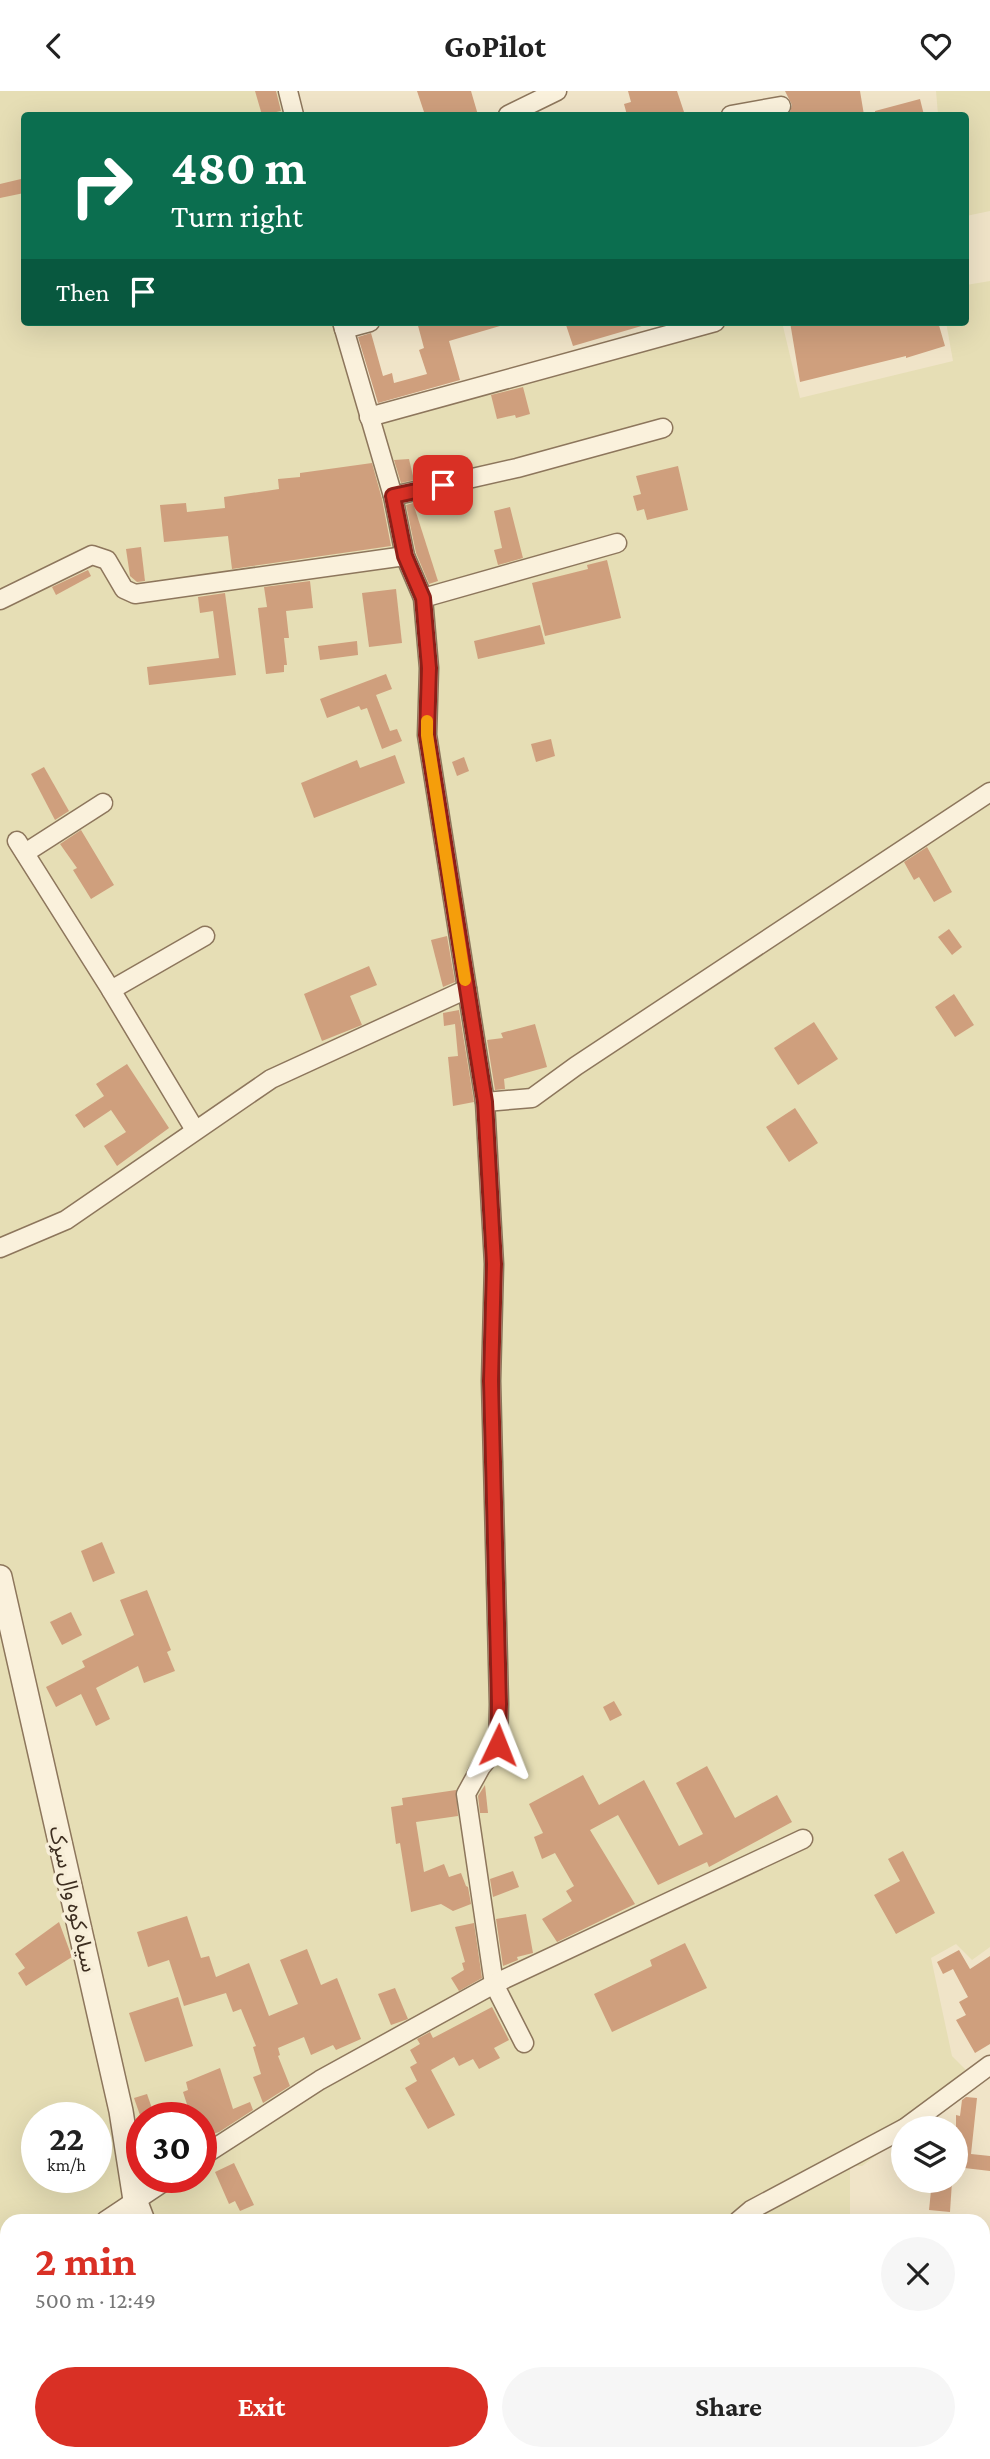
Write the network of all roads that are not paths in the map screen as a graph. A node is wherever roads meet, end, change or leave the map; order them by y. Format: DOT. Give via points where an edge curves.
graph roads {
  1 [pos="289,91"];
  2 [pos="557,91"];
  3 [pos="781,106"];
  4 [pos="293,112"];
  5 [pos="514,112"];
  6 [pos="748,112"];
  7 [pos="343,326"];
  8 [pos="700,326"];
  9 [pos="369,417"];
  10 [pos="663,428"];
  11 [pos="393,496"];
  12 [pos="617,543"];
  13 [pos="405,556"];
  14 [pos="423,598"];
  15 [pos="0,600"];
  16 [pos="990,792"];
  17 [pos="103,803"];
  18 [pos="205,936"];
  19 [pos="467,989"];
  20 [pos="111,991"];
  21 [pos="485,1102"];
  22 [pos="195,1130"];
  23 [pos="0,1248"];
  24 [pos="0,1577"];
  25 [pos="803,1839"];
  26 [pos="494,1984"];
  27 [pos="524,2043"];
  28 [pos="990,2065"];
  29 [pos="921,2116"];
  30 [pos="891,2136"];
  31 [pos="217,2147"];
  32 [pos="155,2193"];
  33 [pos="139,2210"];
  34 [pos="746,2214"];
  1 -- 4 [label="street"];
  2 -- 5 [label="street"];
  3 -- 6 [label="street"];
  7 -- 9 [label="street"];
  8 -- 9 [label="street"];
  9 -- 11 [label="street"];
  10 -- 11 [label="street"];
  11 -- 13 [label="street"];
  12 -- 14 [label="street"];
  13 -- 14 [label="street"];
  13 -- 15 [label="street" via="135,594 124,589 107,559 92,555"];
  14 -- 19 [label="street" via="429,668 427,735"];
  16 -- 21 [label="street" via="532,1098"];
  17 -- 20 [label="street" via="21,847"];
  18 -- 20 [label="street"];
  19 -- 21 [label="street"];
  19 -- 22 [label="street" via="271,1079"];
  20 -- 22 [label="street"];
  21 -- 26 [label="street" via="494,1264 491,1381 498,1745 466,1794"];
  22 -- 23 [label="street" via="66,1220"];
  24 -- 33 [label="street, سیاه کوه وال سړک" via="121,2111"];
  25 -- 26 [label="street"];
  26 -- 27 [label="street"];
  26 -- 31 [label="street" via="320,2080"];
  28 -- 29 [label="street"];
  30 -- 34 [label="street"];
  32 -- 33 [label="street"];
}
